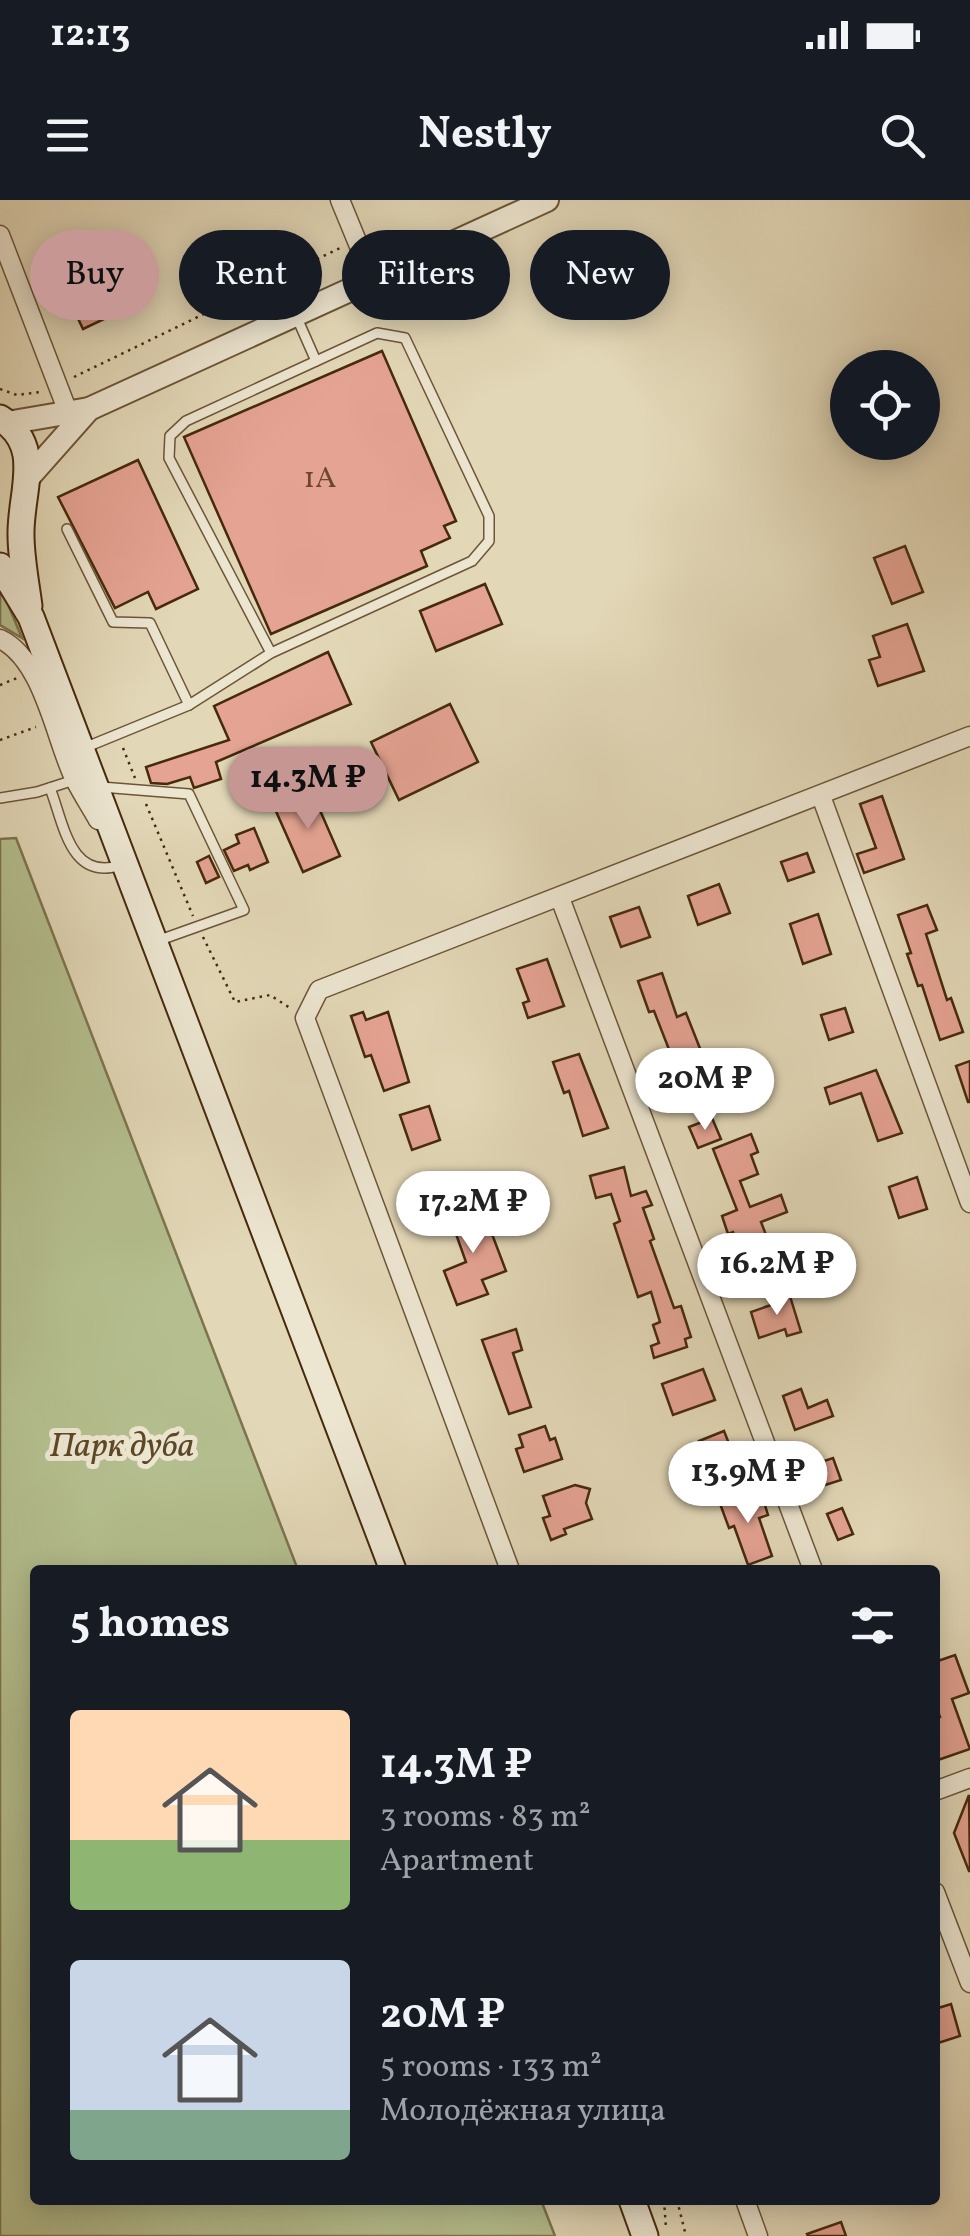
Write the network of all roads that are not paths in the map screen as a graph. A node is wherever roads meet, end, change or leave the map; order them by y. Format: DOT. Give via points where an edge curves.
graph roads {
  1 [pos="340,200"];
  2 [pos="547,200"];
  3 [pos="352,230"];
  4 [pos="482,230"];
  5 [pos="2,246"];
  6 [pos="287,320"];
  7 [pos="298,320"];
  8 [pos="316,361"];
  9 [pos="78,410"];
  10 [pos="4,420"];
  11 [pos="26,484"];
  12 [pos="0,514"];
  13 [pos="67,529"];
  14 [pos="0,566"];
  15 [pos="31,617"];
  16 [pos="0,640"];
  17 [pos="270,654"];
  18 [pos="189,705"];
  19 [pos="970,736"];
  20 [pos="81,749"];
  21 [pos="85,783"];
  22 [pos="50,788"];
  23 [pos="821,796"];
  24 [pos="0,798"];
  25 [pos="125,863"];
  26 [pos="560,898"];
  27 [pos="155,942"];
  28 [pos="970,1202"];
  29 [pos="391,1565"];
  30 [pos="508,1565"];
  31 [pos="811,1565"];
  32 [pos="970,1778"];
  33 [pos="940,1789"];
  34 [pos="940,1905"];
  35 [pos="970,1983"];
  36 [pos="636,2205"];
  37 [pos="747,2205"];
  38 [pos="656,2232"];
  39 [pos="758,2236"];
  1 -- 3 [label="street"];
  2 -- 4 [label="street"];
  5 -- 9 [label="street" via="60,384"];
  6 -- 9 [label="street"];
  7 -- 8 [label="lane"];
  8 -- 17 [label="lane" via="186,421 170,436 168,458"];
  8 -- 17 [label="lane" via="377,333 405,338 489,516 489,542 472,560"];
  9 -- 10 [label="street"];
  9 -- 11 [label="street"];
  10 -- 11 [label="main road" via="26,448"];
  11 -- 12 [label="main road"];
  11 -- 15 [label="main road" via="20,534"];
  13 -- 18 [label="lane" via="113,622 150,624"];
  14 -- 15 [label="main road"];
  15 -- 20 [label="main road"];
  16 -- 21 [label="street" via="22,654"];
  17 -- 18 [label="lane"];
  18 -- 20 [label="lane"];
  19 -- 23 [label="street"];
  20 -- 21 [label="main road"];
  21 -- 22 [label="lane"];
  21 -- 25 [label="main road"];
  21 -- 27 [label="lane" via="189,794 244,910"];
  22 -- 24 [label="lane"];
  22 -- 25 [label="lane" via="77,857 91,868"];
  23 -- 26 [label="street"];
  23 -- 28 [label="street"];
  25 -- 27 [label="main road"];
  26 -- 30 [label="street" via="319,990 304,1018"];
  26 -- 31 [label="street"];
  27 -- 29 [label="main road"];
  32 -- 33 [label="street"];
  34 -- 35 [label="street"];
  36 -- 38 [label="main road"];
  37 -- 39 [label="street"];
}
